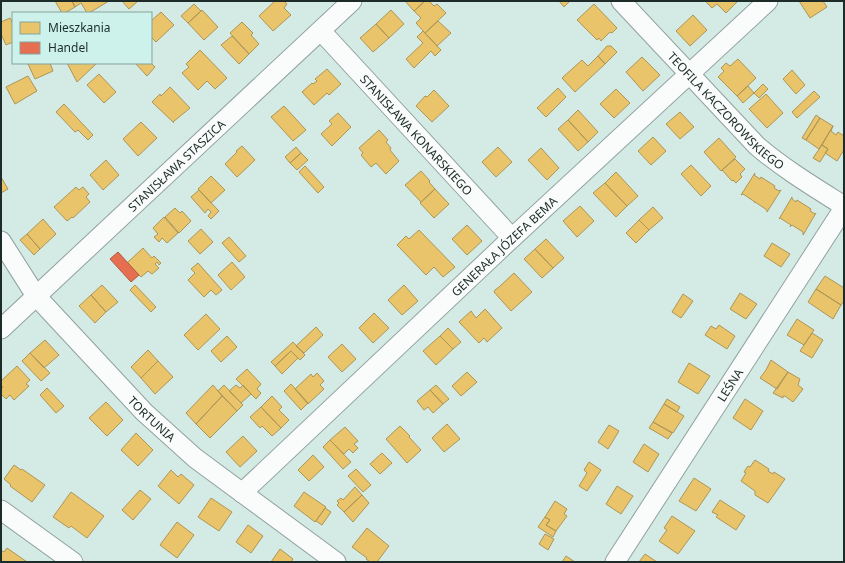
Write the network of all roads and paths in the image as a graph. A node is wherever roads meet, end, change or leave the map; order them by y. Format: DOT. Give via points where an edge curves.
graph roads {
  1 [pos="352,1"];
  2 [pos="621,1"];
  3 [pos="768,1"];
  4 [pos="321,31"];
  5 [pos="689,74"];
  6 [pos="844,207"];
  7 [pos="512,238"];
  8 [pos="1,241"];
  9 [pos="36,296"];
  10 [pos="1,330"];
  11 [pos="242,493"];
  12 [pos="1,510"];
  13 [pos="73,562"];
  14 [pos="336,562"];
  15 [pos="615,562"];
  1 -- 4 [label="street, STANISŁAWA STASZICA"];
  2 -- 5 [label="street, TEOFILA KACZOROWSKIEGO"];
  3 -- 5 [label="street, GENERAŁA JÓZEFA BEMA"];
  4 -- 7 [label="street, STANISŁAWA KONARSKIEGO"];
  4 -- 9 [label="street, STANISŁAWA STASZICA"];
  5 -- 6 [label="street, TEOFILA KACZOROWSKIEGO" via="757,146"];
  5 -- 7 [label="street, GENERAŁA JÓZEFA BEMA"];
  6 -- 15 [label="street, LEŚNA"];
  7 -- 11 [label="street, GENERAŁA JÓZEFA BEMA"];
  8 -- 9 [label="street, TORTUNIA"];
  9 -- 10 [label="street, STANISŁAWA STASZICA"];
  9 -- 11 [label="street, TORTUNIA" via="144,412 195,458"];
  11 -- 14 [label="street, TORTUNIA"];
  12 -- 13 [label="street"];
}
